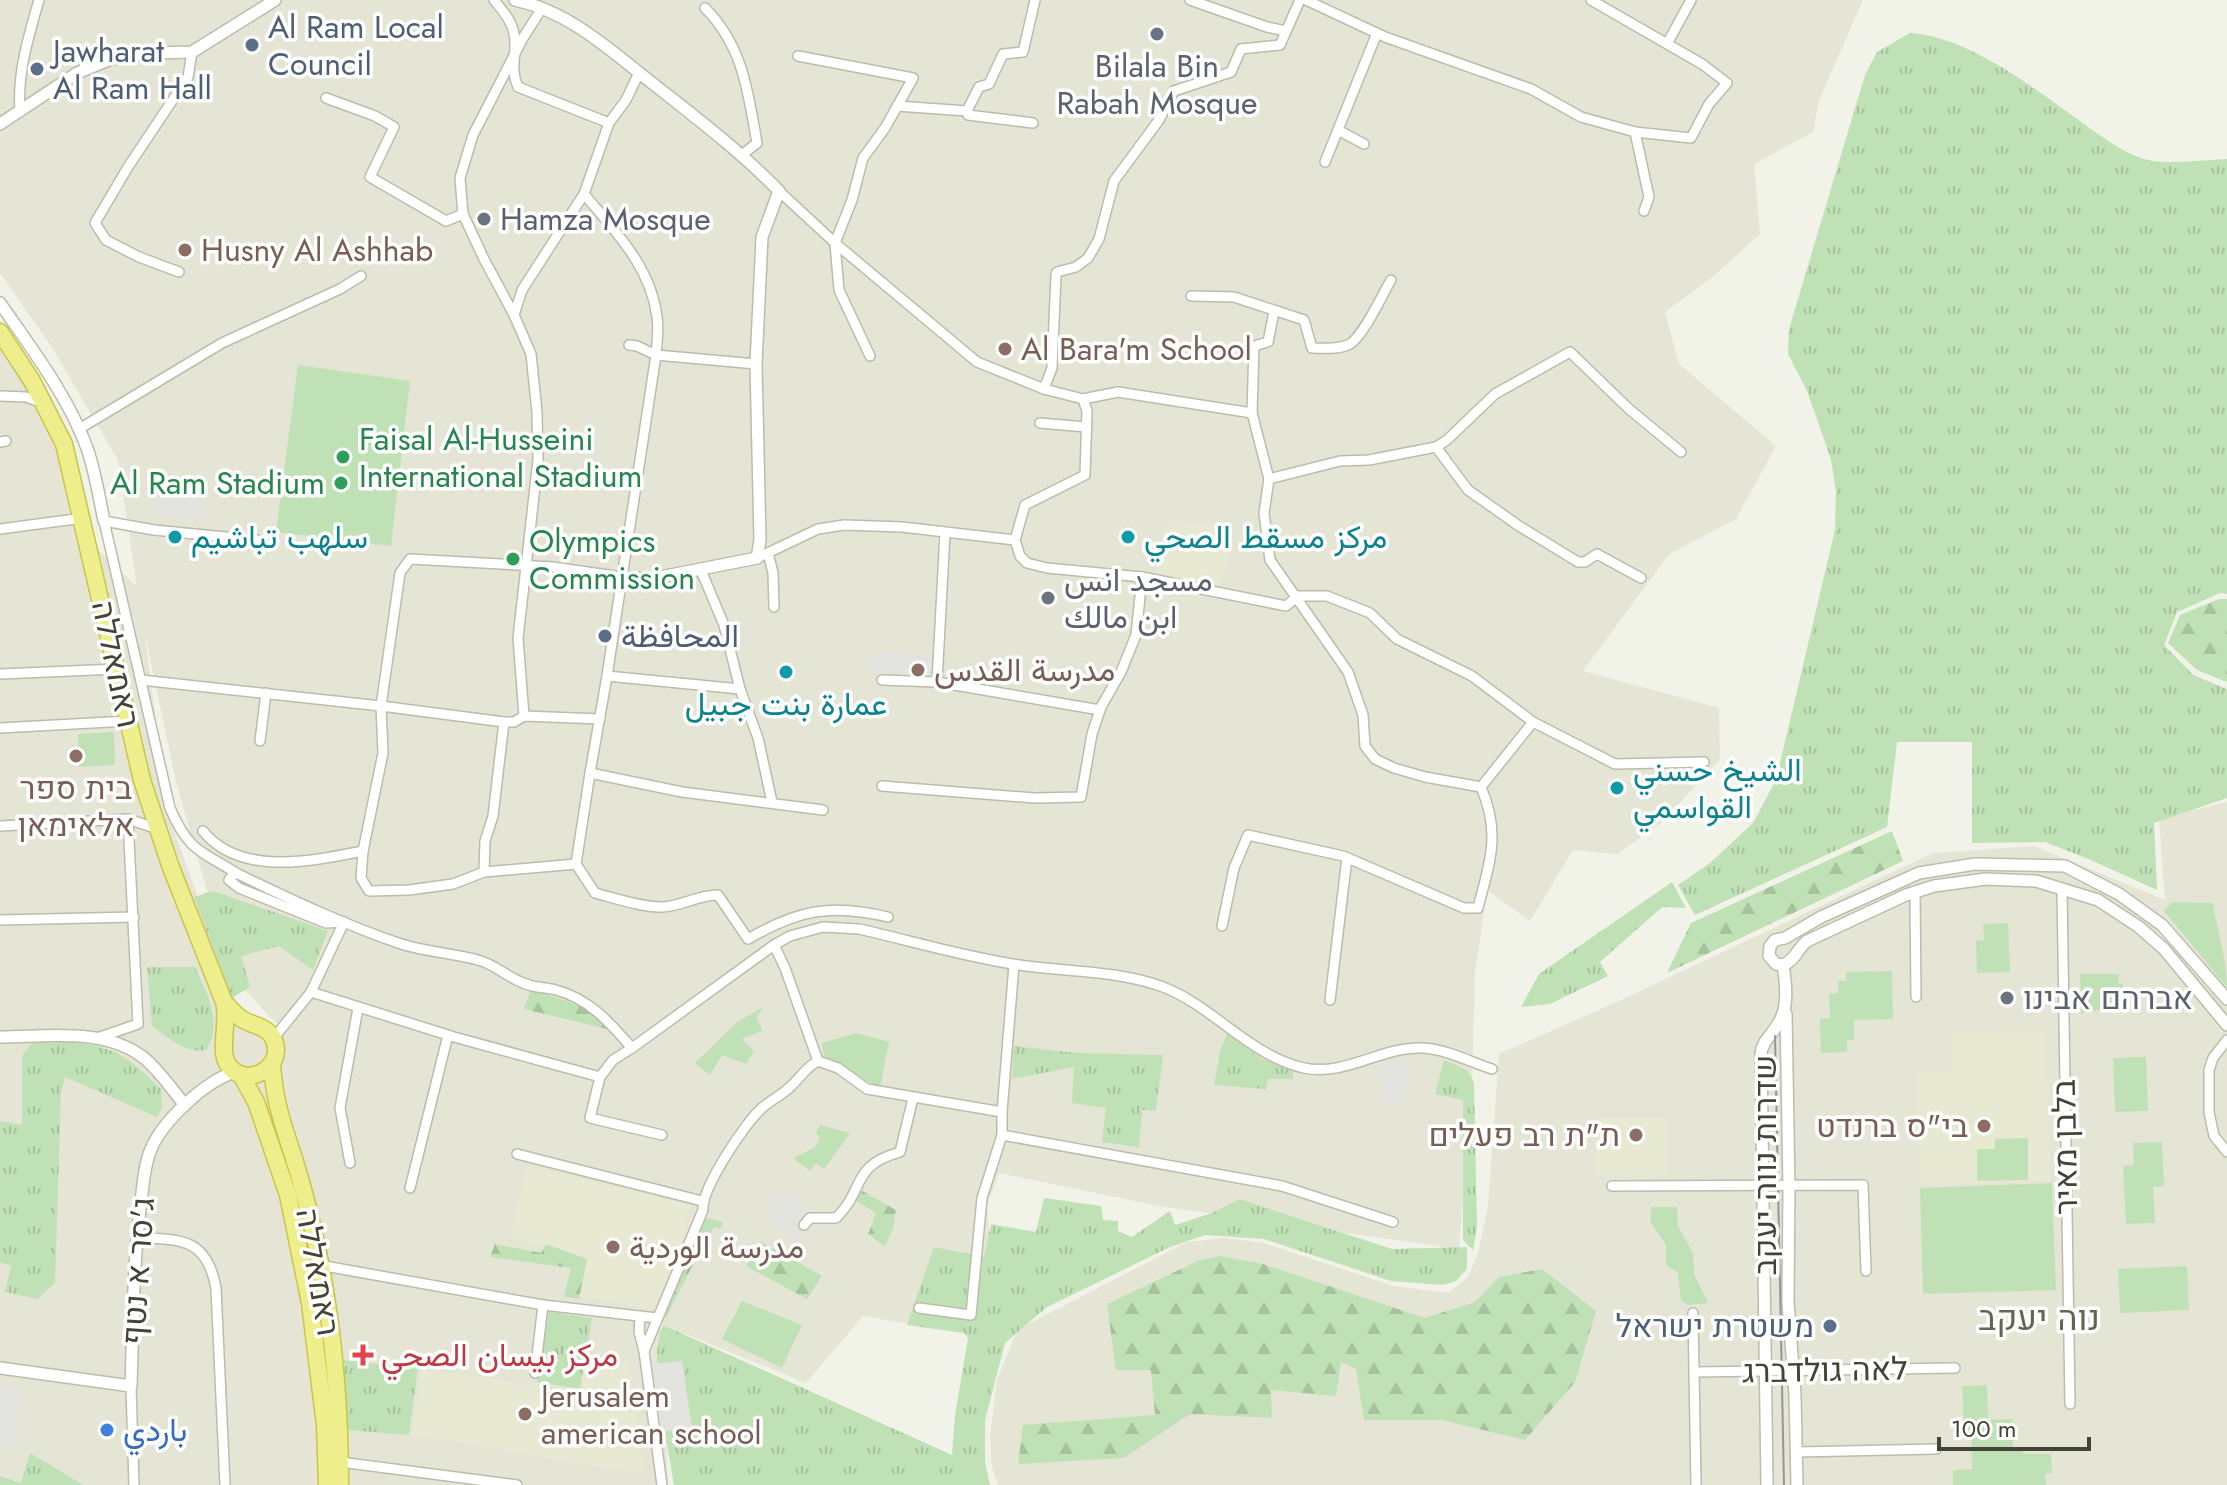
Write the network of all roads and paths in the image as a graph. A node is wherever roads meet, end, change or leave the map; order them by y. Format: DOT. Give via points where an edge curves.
graph roads {
  1 [pos="39,0"];
  2 [pos="275,0"];
  3 [pos="494,0"];
  4 [pos="515,0"];
  5 [pos="1035,0"];
  6 [pos="1190,0"];
  7 [pos="1303,0"];
  8 [pos="1591,0"];
  9 [pos="1691,0"];
  10 [pos="542,8"];
  11 [pos="705,8"];
  12 [pos="1286,31"];
  13 [pos="1377,33"];
  14 [pos="1668,42"];
  15 [pos="192,52"];
  16 [pos="798,56"];
  17 [pos="512,59"];
  18 [pos="639,73"];
  19 [pos="326,98"];
  20 [pos="897,106"];
  21 [pos="20,110"];
  22 [pos="967,111"];
  23 [pos="609,123"];
  24 [pos="1033,123"];
  25 [pos="0,124"];
  26 [pos="1338,130"];
  27 [pos="1635,132"];
  28 [pos="1364,144"];
  29 [pos="743,154"];
  30 [pos="1325,162"];
  31 [pos="779,191"];
  32 [pos="584,194"];
  33 [pos="1644,211"];
  34 [pos="463,214"];
  35 [pos="835,243"];
  36 [pos="179,272"];
  37 [pos="361,276"];
  38 [pos="1391,280"];
  39 [pos="1191,296"];
  40 [pos="0,303"];
  41 [pos="1274,312"];
  42 [pos="514,315"];
  43 [pos="0,332"];
  44 [pos="629,345"];
  45 [pos="656,355"];
  46 [pos="870,356"];
  47 [pos="756,364"];
  48 [pos="1044,389"];
  49 [pos="0,396"];
  50 [pos="1083,399"];
  51 [pos="45,404"];
  52 [pos="1252,413"];
  53 [pos="1040,423"];
  54 [pos="1086,427"];
  55 [pos="79,429"];
  56 [pos="1436,447"];
  57 [pos="1681,452"];
  58 [pos="1269,479"];
  59 [pos="83,518"];
  60 [pos="104,521"];
  61 [pos="0,529"];
  62 [pos="945,533"];
  63 [pos="257,540"];
  64 [pos="1015,540"];
  65 [pos="763,556"];
  66 [pos="527,567"];
  67 [pos="700,568"];
  68 [pos="622,577"];
  69 [pos="1142,577"];
  70 [pos="1641,578"];
  71 [pos="1298,596"];
  72 [pos="774,607"];
  73 [pos="117,669"];
  74 [pos="0,674"];
  75 [pos="607,676"];
  76 [pos="141,680"];
  77 [pos="882,680"];
  78 [pos="937,682"];
  79 [pos="740,689"];
  80 [pos="266,693"];
  81 [pos="381,706"];
  82 [pos="1100,710"];
  83 [pos="524,716"];
  84 [pos="600,719"];
  85 [pos="128,721"];
  86 [pos="504,722"];
  87 [pos="1533,722"];
  88 [pos="0,728"];
  89 [pos="260,741"];
  90 [pos="1704,762"];
  91 [pos="590,773"];
  92 [pos="882,786"];
  93 [pos="1481,787"];
  94 [pos="772,802"];
  95 [pos="823,810"];
  96 [pos="128,819"];
  97 [pos="0,826"];
  98 [pos="158,829"];
  99 [pos="203,831"];
  100 [pos="363,851"];
  101 [pos="1347,858"];
  102 [pos="576,864"];
  103 [pos="2057,867"];
  104 [pos="2072,870"];
  105 [pos="484,872"];
  106 [pos="2060,888"];
  107 [pos="1915,892"];
  108 [pos="134,917"];
  109 [pos="888,917"];
  110 [pos="0,920"];
  111 [pos="344,922"];
  112 [pos="1222,926"];
  113 [pos="1785,938"];
  114 [pos="774,945"];
  115 [pos="1795,953"];
  116 [pos="1014,965"];
  117 [pos="1783,965"];
  118 [pos="311,992"];
  119 [pos="1916,997"];
  120 [pos="2227,999"];
  121 [pos="1330,1000"];
  122 [pos="224,1002"];
  123 [pos="1785,1004"];
  124 [pos="358,1008"];
  125 [pos="252,1024"];
  126 [pos="2227,1025"];
  127 [pos="448,1035"];
  128 [pos="0,1037"];
  129 [pos="100,1037"];
  130 [pos="273,1039"];
  131 [pos="2227,1040"];
  132 [pos="224,1046"];
  133 [pos="632,1048"];
  134 [pos="818,1061"];
  135 [pos="272,1064"];
  136 [pos="1492,1069"];
  137 [pos="238,1073"];
  138 [pos="600,1077"];
  139 [pos="213,1083"];
  140 [pos="913,1098"];
  141 [pos="185,1105"];
  142 [pos="1002,1112"];
  143 [pos="662,1135"];
  144 [pos="1002,1135"];
  145 [pos="2227,1152"];
  146 [pos="517,1154"];
  147 [pos="350,1163"];
  148 [pos="1612,1186"];
  149 [pos="1762,1186"];
  150 [pos="1789,1186"];
  151 [pos="410,1188"];
  152 [pos="702,1201"];
  153 [pos="1393,1222"];
  154 [pos="804,1225"];
  155 [pos="137,1238"];
  156 [pos="319,1265"];
  157 [pos="1866,1271"];
  158 [pos="543,1305"];
  159 [pos="919,1308"];
  160 [pos="1693,1313"];
  161 [pos="640,1317"];
  162 [pos="657,1318"];
  163 [pos="644,1351"];
  164 [pos="0,1368"];
  165 [pos="1955,1368"];
  166 [pos="1765,1370"];
  167 [pos="1793,1370"];
  168 [pos="1694,1372"];
  169 [pos="535,1373"];
  170 [pos="131,1386"];
  171 [pos="2070,1404"];
  172 [pos="1936,1449"];
  173 [pos="1797,1452"];
  174 [pos="340,1462"];
  175 [pos="134,1485"];
  176 [pos="225,1485"];
  177 [pos="327,1485"];
  178 [pos="340,1485"];
  179 [pos="517,1485"];
  180 [pos="662,1485"];
  181 [pos="1696,1485"];
  182 [pos="1767,1485"];
  183 [pos="1797,1485"];
  1 -- 21 [label="street" via="18,93"];
  2 -- 15 [label="street"];
  3 -- 17 [label="street" via="515,35"];
  4 -- 10 [label="street"];
  5 -- 22 [label="street" via="1023,52 1003,54 989,84 979,87"];
  6 -- 12 [label="street"];
  7 -- 12 [label="street"];
  7 -- 13 [label="street"];
  8 -- 14 [label="street"];
  9 -- 14 [label="street"];
  10 -- 17 [label="street"];
  10 -- 18 [label="street" via="601,40"];
  11 -- 29 [label="street" via="721,24 746,76 757,143"];
  12 -- 48 [label="street" via="1280,45 1241,49 1231,72 1174,91 1114,181 1099,239 1088,258 1057,272 1052,368"];
  13 -- 26 [label="street"];
  13 -- 27 [label="street" via="1531,89 1581,117"];
  14 -- 27 [label="street" via="1727,83 1691,138"];
  15 -- 21 [label="street" via="111,59 77,73"];
  15 -- 36 [label="street" via="188,77 95,223 106,240"];
  16 -- 20 [label="street" via="913,78"];
  17 -- 23 [label="street" via="518,87"];
  17 -- 34 [label="street" via="473,135 460,178"];
  18 -- 23 [label="street"];
  18 -- 29 [label="street"];
  19 -- 34 [label="street" via="394,127 370,177 446,221"];
  20 -- 22 [label="street"];
  20 -- 35 [label="street" via="863,158"];
  21 -- 25 [label="street"];
  22 -- 24 [label="street"];
  23 -- 32 [label="street"];
  26 -- 28 [label="street"];
  26 -- 30 [label="street"];
  27 -- 33 [label="street" via="1649,197"];
  29 -- 31 [label="street"];
  31 -- 35 [label="street"];
  31 -- 47 [label="street" via="762,237"];
  32 -- 42 [label="street" via="522,290"];
  32 -- 45 [label="street" via="629,247 651,286 658,319"];
  34 -- 42 [label="street"];
  35 -- 46 [label="street" via="839,290"];
  35 -- 48 [label="street" via="977,362"];
  37 -- 55 [label="street" via="222,343"];
  38 -- 41 [label="street" via="1349,344 1312,348 1304,320"];
  39 -- 41 [label="street" via="1234,297"];
  40 -- 55 [label="street"];
  41 -- 52 [label="street" via="1268,342 1254,346"];
  42 -- 66 [label="street" via="531,354 537,412 538,460"];
  43 -- 51 [label="highway, ראמאללה"];
  44 -- 45 [label="street"];
  45 -- 47 [label="street"];
  45 -- 68 [label="street"];
  47 -- 65 [label="street"];
  48 -- 50 [label="street"];
  49 -- 51 [label="street"];
  50 -- 52 [label="street" via="1118,392"];
  50 -- 54 [label="street"];
  51 -- 59 [label="highway, ראמאללה" via="64,444"];
  52 -- 58 [label="street"];
  53 -- 54 [label="street"];
  54 -- 64 [label="street" via="1085,475 1025,505"];
  55 -- 60 [label="street"];
  56 -- 57 [label="street" via="1495,394 1570,352"];
  56 -- 58 [label="street" via="1340,461"];
  56 -- 70 [label="street" via="1468,490 1519,526 1578,562 1597,554"];
  58 -- 71 [label="street" via="1264,513 1270,560"];
  59 -- 61 [label="street"];
  59 -- 73 [label="highway, ראמאללה"];
  60 -- 63 [label="street"];
  60 -- 76 [label="street"];
  62 -- 64 [label="street"];
  62 -- 65 [label="street" via="844,525 818,529"];
  62 -- 78 [label="street"];
  64 -- 69 [label="street" via="1027,563"];
  65 -- 67 [label="street"];
  65 -- 72 [label="street" via="773,573"];
  66 -- 68 [label="street"];
  66 -- 81 [label="street" via="410,559 400,573"];
  66 -- 83 [label="street" via="518,638"];
  67 -- 68 [label="street" via="650,579"];
  67 -- 79 [label="street" via="724,625"];
  68 -- 75 [label="street"];
  69 -- 71 [label="street" via="1286,606"];
  69 -- 82 [label="street" via="1136,635"];
  71 -- 87 [label="street" via="1327,596 1370,613 1397,639 1472,676"];
  71 -- 93 [label="street" via="1348,672 1363,715 1365,746 1375,759 1425,777"];
  73 -- 74 [label="street"];
  73 -- 85 [label="highway, ראמאללה"];
  75 -- 79 [label="street"];
  75 -- 84 [label="street"];
  76 -- 80 [label="street"];
  76 -- 111 [label="street" via="155,748 183,835 201,854 238,874"];
  77 -- 78 [label="street"];
  78 -- 82 [label="street"];
  79 -- 94 [label="street"];
  80 -- 81 [label="street"];
  80 -- 89 [label="street"];
  81 -- 86 [label="street"];
  81 -- 100 [label="street" via="383,753"];
  82 -- 92 [label="street" via="1081,797"];
  83 -- 84 [label="street"];
  83 -- 86 [label="street"];
  84 -- 91 [label="street"];
  85 -- 88 [label="street"];
  85 -- 98 [label="highway, ראמאללה"];
  86 -- 105 [label="street"];
  87 -- 90 [label="street" via="1615,764"];
  87 -- 93 [label="street"];
  91 -- 94 [label="street" via="682,792"];
  91 -- 102 [label="street"];
  93 -- 101 [label="street" via="1494,830 1478,908 1464,908"];
  94 -- 95 [label="street"];
  96 -- 97 [label="street"];
  96 -- 98 [label="street"];
  96 -- 108 [label="street"];
  98 -- 122 [label="highway, ראמאללה"];
  99 -- 100 [label="street" via="230,853 283,863"];
  100 -- 105 [label="street" via="361,878 369,891 453,884"];
  101 -- 112 [label="street" via="1248,835 1234,868"];
  101 -- 121 [label="street"];
  102 -- 105 [label="street"];
  102 -- 109 [label="street" via="595,893 616,898 663,907 718,895 748,939 783,919 819,910 842,908"];
  103 -- 104 [label="street"];
  103 -- 106 [label="street" via="2050,876"];
  103 -- 113 [label="street" via="1975,864 1919,873"];
  104 -- 106 [label="street" via="2074,881"];
  104 -- 120 [label="street" via="2119,894 2162,925"];
  106 -- 107 [label="street" via="2002,879"];
  106 -- 126 [label="street" via="2111,908 2152,937"];
  106 -- 171 [label="street, בלבן מאיר"];
  107 -- 115 [label="street" via="1807,941"];
  107 -- 119 [label="street"];
  108 -- 110 [label="street"];
  108 -- 129 [label="street" via="138,1024"];
  111 -- 118 [label="street"];
  111 -- 133 [label="street" via="402,944 488,963 520,982 581,999"];
  113 -- 115 [label="street"];
  113 -- 117 [label="street" via="1775,940 1769,953 1773,962"];
  114 -- 116 [label="street" via="811,929 849,927"];
  114 -- 133 [label="street"];
  114 -- 134 [label="street"];
  115 -- 117 [label="street"];
  116 -- 136 [label="street" via="1161,986 1287,1063 1308,1069 1331,1069 1424,1048"];
  116 -- 142 [label="street"];
  117 -- 123 [label="street, שדרות נווה יעקב"];
  118 -- 124 [label="street"];
  118 -- 130 [label="street"];
  122 -- 125 [label="highway"];
  122 -- 132 [label="highway, ראמאללה"];
  123 -- 149 [label="street, שדרות נווה יעקב" via="1781,1020 1761,1048"];
  123 -- 150 [label="street, שדרות נווה יעקב"];
  124 -- 127 [label="street"];
  124 -- 147 [label="street" via="340,1108"];
  125 -- 130 [label="highway"];
  125 -- 132 [label="highway" via="235,1028"];
  127 -- 138 [label="street"];
  127 -- 151 [label="street"];
  128 -- 129 [label="street"];
  129 -- 141 [label="street" via="146,1060"];
  130 -- 135 [label="highway"];
  131 -- 145 [label="street" via="2209,1070 2209,1112 2214,1136"];
  132 -- 137 [label="highway" via="228,1066"];
  132 -- 139 [label="street" via="222,1069"];
  133 -- 138 [label="street"];
  134 -- 140 [label="street" via="867,1089"];
  134 -- 152 [label="street" via="760,1110 711,1179"];
  135 -- 137 [label="highway" via="258,1075"];
  135 -- 156 [label="highway, ראמאללה" via="274,1095"];
  137 -- 139 [label="street, ג'סר א נטף"];
  137 -- 177 [label="highway, ראמאללה" via="256,1102 288,1195 310,1303"];
  138 -- 143 [label="street" via="590,1118"];
  139 -- 141 [label="street, ג'סר א נטף"];
  140 -- 142 [label="street"];
  140 -- 154 [label="street" via="900,1152 869,1166 836,1218 809,1218"];
  141 -- 155 [label="street, ג'סר א נטף" via="151,1150"];
  142 -- 144 [label="street"];
  144 -- 153 [label="street" via="1282,1186"];
  144 -- 159 [label="street" via="982,1198 971,1315"];
  146 -- 152 [label="street"];
  148 -- 149 [label="street"];
  149 -- 150 [label="street"];
  149 -- 166 [label="street, שדרות נווה יעקב"];
  150 -- 157 [label="street" via="1863,1185"];
  150 -- 167 [label="street, שדרות נווה יעקב"];
  152 -- 162 [label="street" via="703,1210"];
  155 -- 170 [label="street, ג'סר א נטף"];
  155 -- 176 [label="street" via="192,1243 212,1267"];
  156 -- 158 [label="street"];
  156 -- 174 [label="highway, ראמאללה" via="340,1409"];
  158 -- 161 [label="street"];
  158 -- 169 [label="street"];
  160 -- 168 [label="street"];
  161 -- 162 [label="street"];
  161 -- 163 [label="street"];
  162 -- 163 [label="street"];
  163 -- 180 [label="street"];
  164 -- 170 [label="street"];
  165 -- 167 [label="street, לאה גולדברג"];
  166 -- 167 [label="street, לאה גולדברג"];
  166 -- 168 [label="street, לאה גולדברג"];
  166 -- 182 [label="street, שדרות נווה יעקב"];
  167 -- 173 [label="street, שדרות נווה יעקב"];
  168 -- 181 [label="street"];
  170 -- 175 [label="street, ג'סר א נטף"];
  172 -- 173 [label="street"];
  173 -- 183 [label="street"];
  174 -- 178 [label="highway, ראמאללה"];
  174 -- 179 [label="street"];
}
